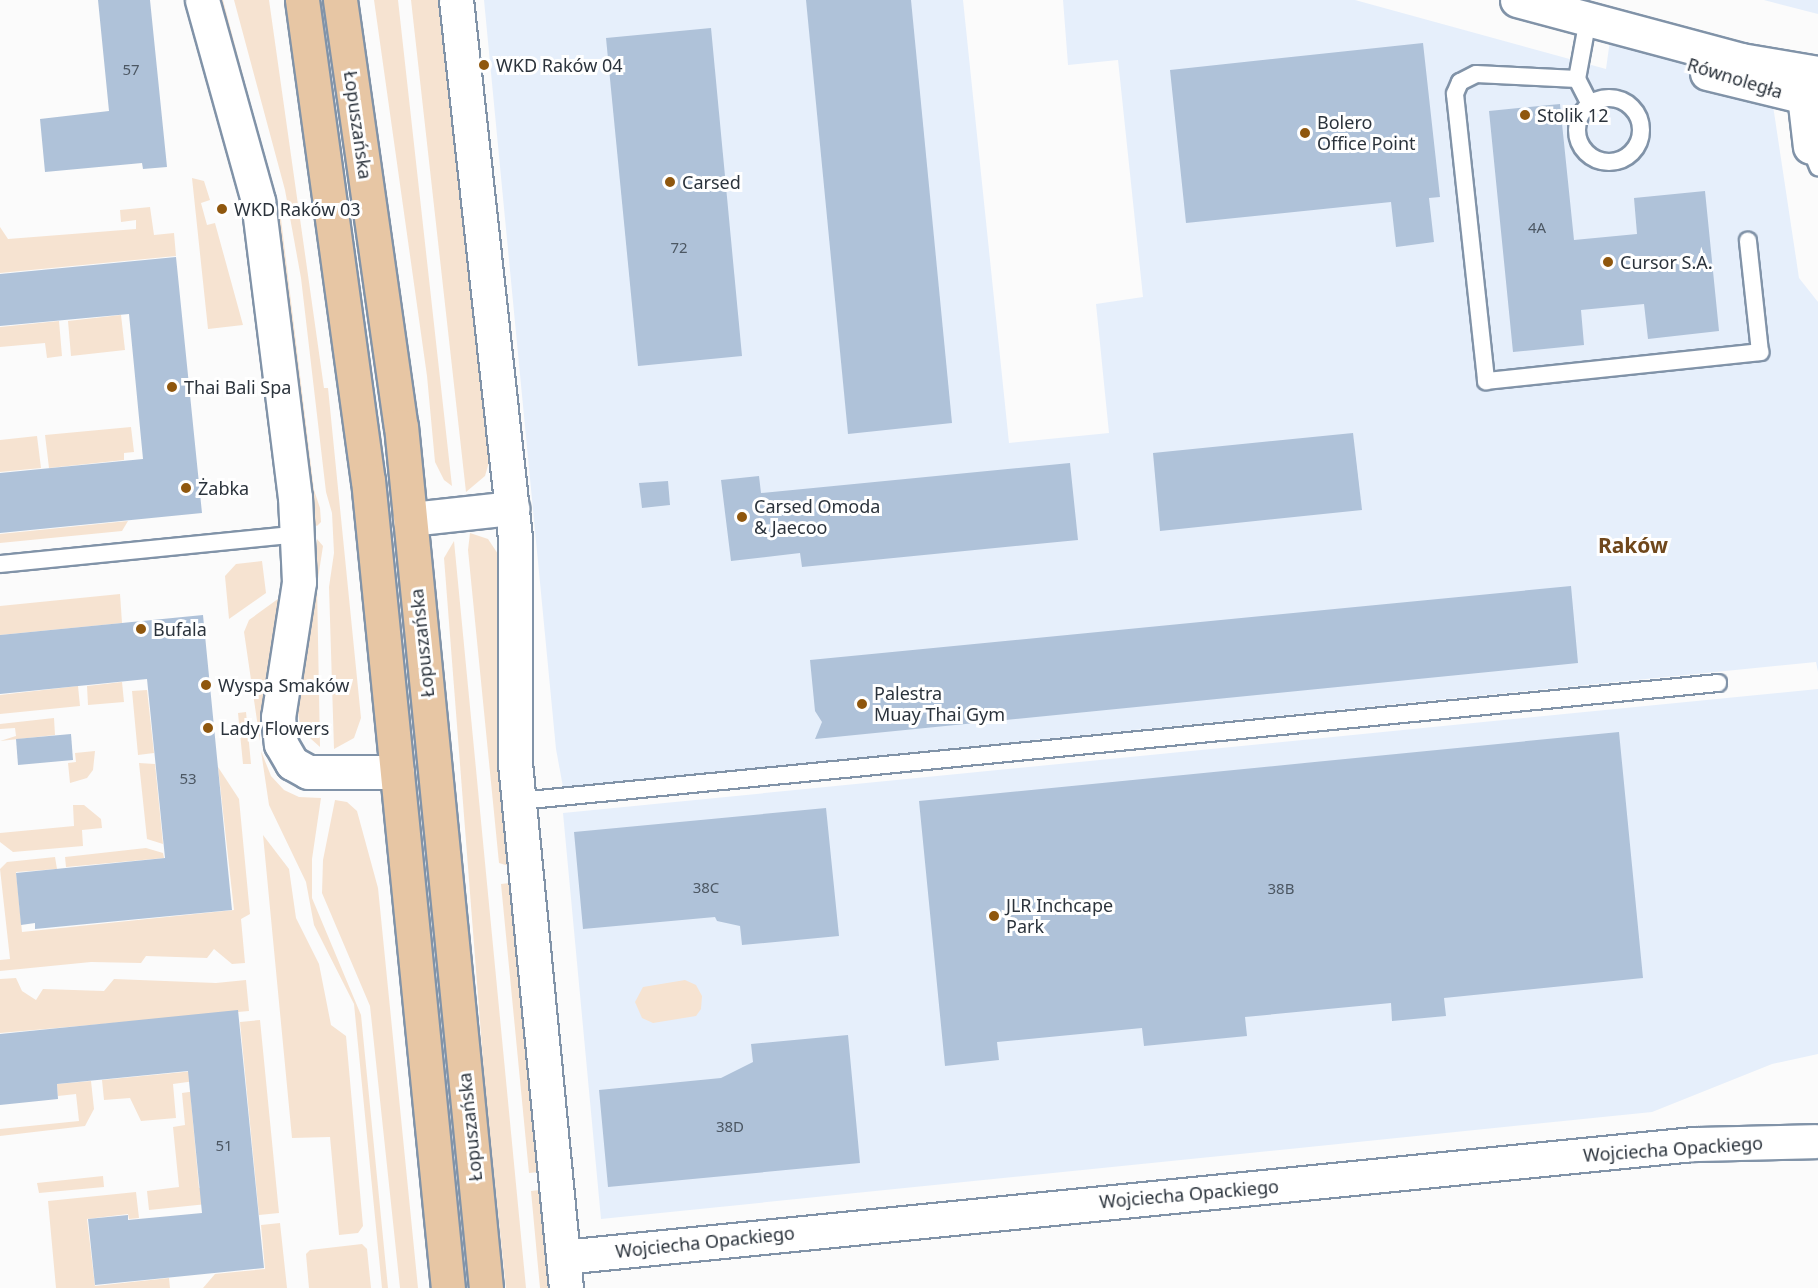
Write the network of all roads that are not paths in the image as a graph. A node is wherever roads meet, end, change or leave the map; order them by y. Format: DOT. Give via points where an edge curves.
graph roads {
  1 [pos="202,0"];
  2 [pos="302,0"];
  3 [pos="340,0"];
  4 [pos="456,0"];
  5 [pos="1517,0"];
  6 [pos="1588,19"];
  7 [pos="1577,80"];
  8 [pos="1810,85"];
  9 [pos="1590,104"];
  10 [pos="1814,157"];
  11 [pos="1748,241"];
  12 [pos="512,508"];
  13 [pos="410,519"];
  14 [pos="298,534"];
  15 [pos="0,564"];
  16 [pos="1718,683"];
  17 [pos="397,772"];
  18 [pos="519,801"];
  19 [pos="1815,1141"];
  20 [pos="565,1272"];
  21 [pos="448,1288"];
  22 [pos="486,1288"];
  1 -- 14 [label="street" via="258,201"];
  2 -- 17 [label="main road, Łopuszańska" via="357,388"];
  3 -- 13 [label="main road, Łopuszańska"];
  4 -- 12 [label="street"];
  5 -- 6 [label="street, Równoległa"];
  6 -- 7 [label="lane"];
  6 -- 8 [label="street, Równoległa" via="1741,60"];
  7 -- 9 [label="lane"];
  7 -- 11 [label="lane" via="1476,74 1460,82 1455,94 1486,381 1760,352"];
  8 -- 10 [label="street"];
  12 -- 13 [label="street"];
  12 -- 18 [label="street"];
  13 -- 22 [label="main road, Łopuszańska"];
  14 -- 15 [label="lane"];
  14 -- 17 [label="street" via="296,613 278,717 283,750 297,767 313,773"];
  16 -- 18 [label="lane"];
  17 -- 21 [label="main road, Łopuszańska"];
  18 -- 20 [label="street"];
  19 -- 20 [label="street, Wojciecha Opackiego" via="1694,1144"];
}
